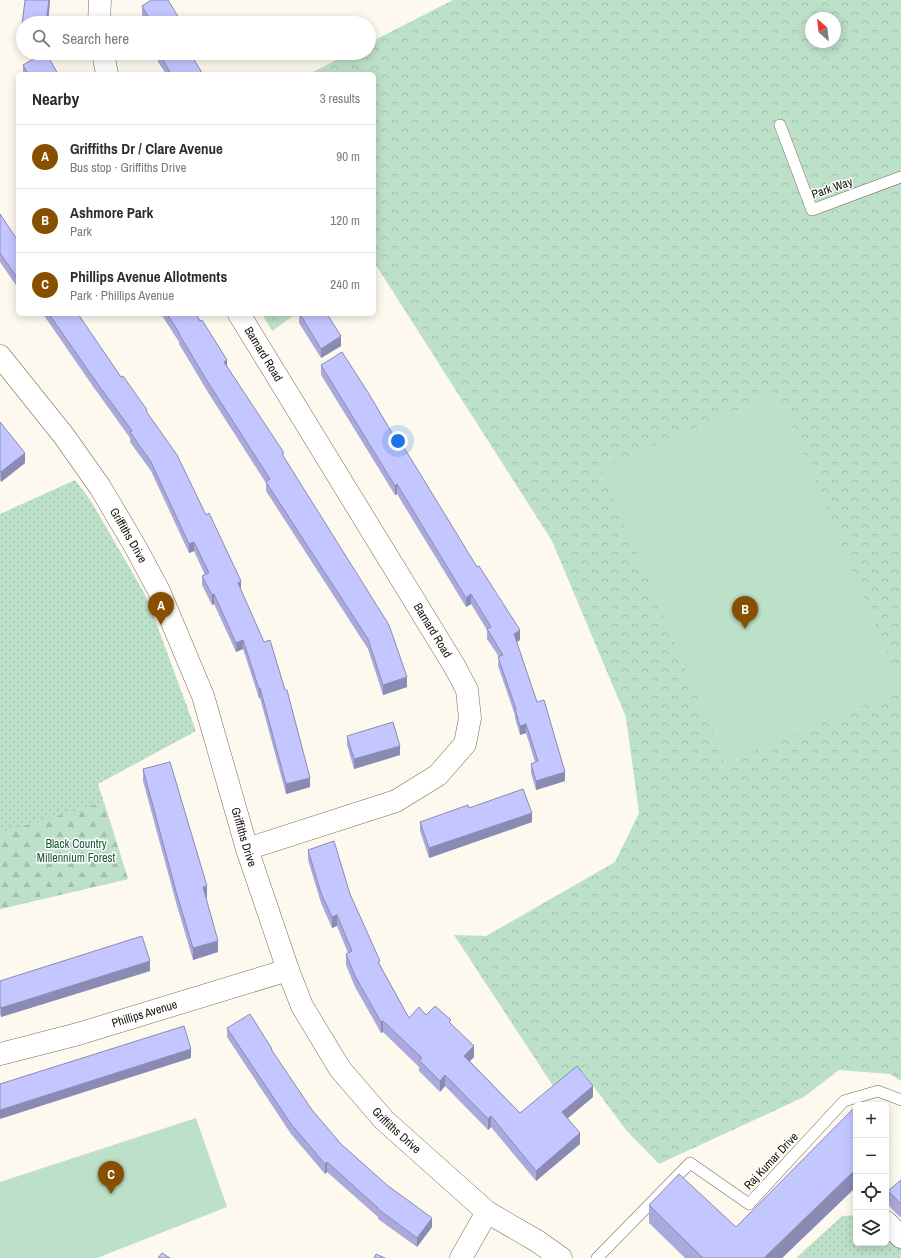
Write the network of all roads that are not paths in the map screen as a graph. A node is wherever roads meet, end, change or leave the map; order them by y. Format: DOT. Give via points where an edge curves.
graph roads {
  1 [pos="100,0"];
  2 [pos="98,16"];
  3 [pos="105,60"];
  4 [pos="107,72"];
  5 [pos="780,125"];
  6 [pos="901,177"];
  7 [pos="240,316"];
  8 [pos="0,356"];
  9 [pos="247,849"];
  10 [pos="288,970"];
  11 [pos="0,1054"];
  12 [pos="901,1100"];
  13 [pos="487,1212"];
  14 [pos="889,1225"];
  15 [pos="901,1237"];
  16 [pos="460,1258"];
  17 [pos="561,1258"];
  18 [pos="597,1258"];
  1 -- 2 [label="street"];
  3 -- 4 [label="street"];
  5 -- 6 [label="lane, Park Way" via="812,210"];
  7 -- 9 [label="street, Barnard Road" via="455,667 467,690 470,718 465,744 438,775 396,801"];
  8 -- 9 [label="street, Griffiths Drive" via="64,436 100,487 159,591 203,696"];
  9 -- 10 [label="street, Griffiths Drive"];
  10 -- 11 [label="street, Phillips Avenue" via="78,1034"];
  10 -- 13 [label="street, Griffiths Drive" via="302,1006 340,1068 384,1120"];
  12 -- 18 [label="lane, Raj Kumar Drive" via="878,1091 844,1100 749,1204 690,1163"];
  13 -- 16 [label="street"];
  13 -- 17 [label="street, Griffiths Drive"];
  14 -- 15 [label="street"];
}
